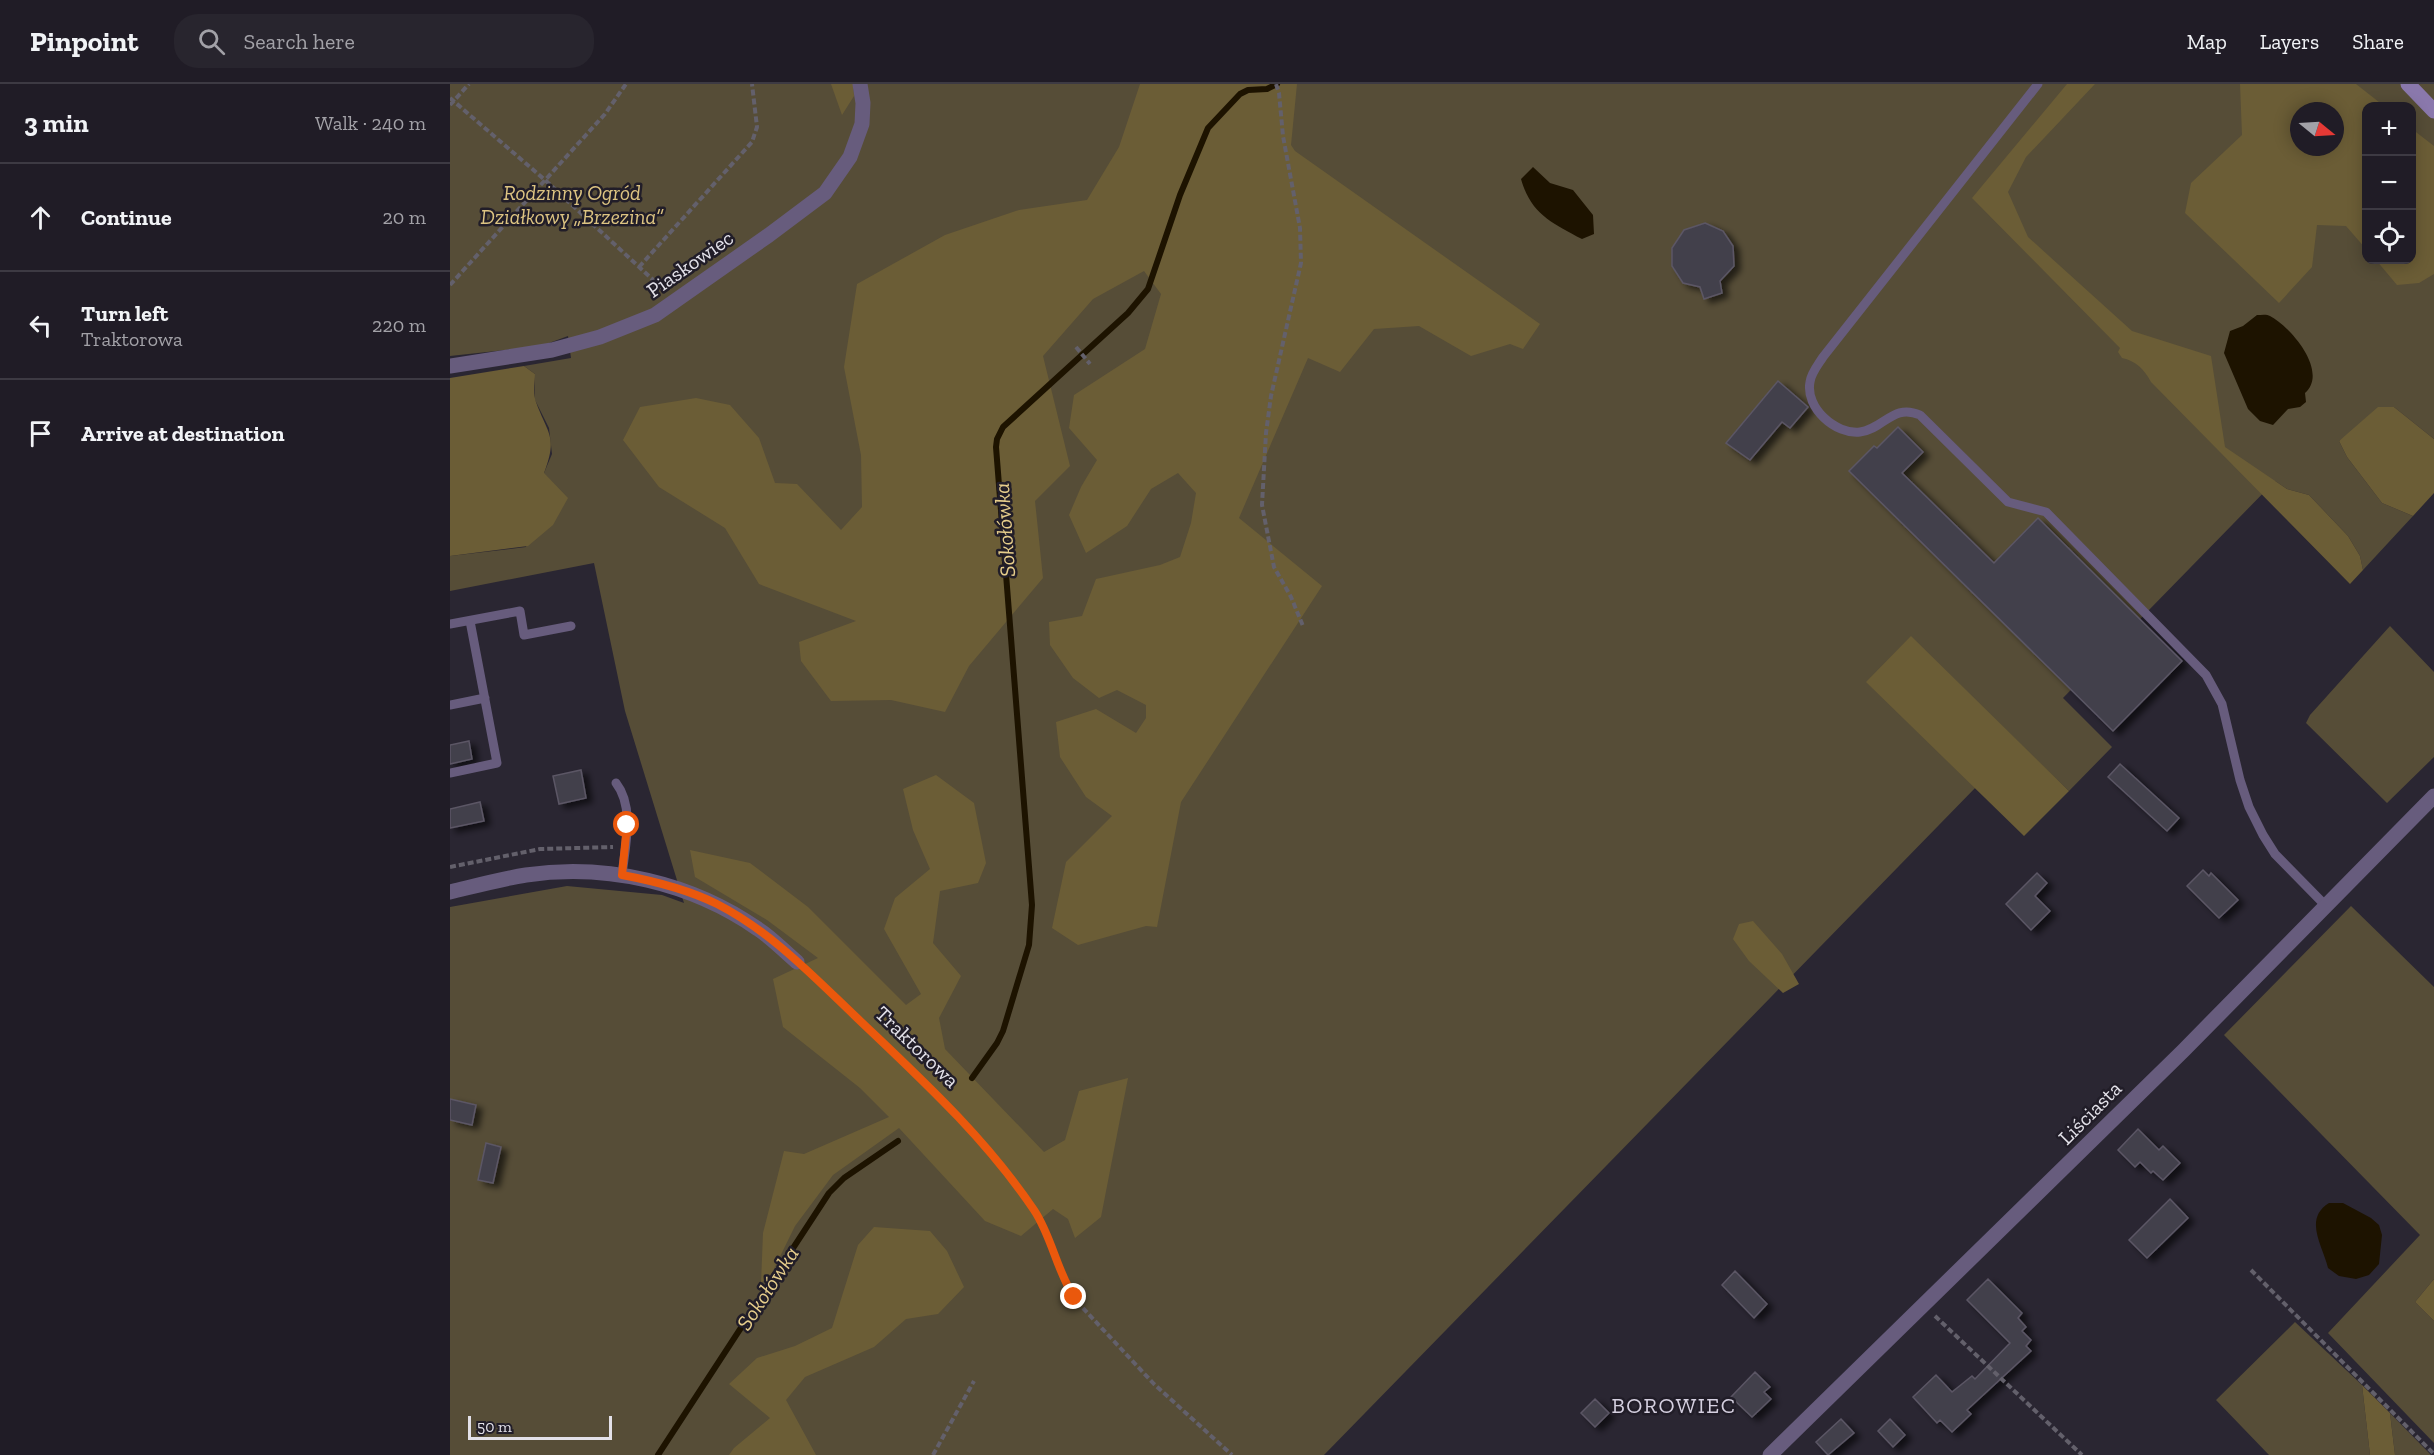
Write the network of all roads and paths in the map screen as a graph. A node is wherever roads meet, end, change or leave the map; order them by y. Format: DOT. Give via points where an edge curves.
graph roads {
  1 [pos="469,84"];
  2 [pos="626,84"];
  3 [pos="752,84"];
  4 [pos="861,84"];
  5 [pos="1276,84"];
  6 [pos="2038,84"];
  7 [pos="2408,84"];
  8 [pos="451,101"];
  9 [pos="2434,111"];
  10 [pos="545,180"];
  11 [pos="639,267"];
  12 [pos="450,285"];
  13 [pos="666,292"];
  14 [pos="1076,346"];
  15 [pos="1090,363"];
  16 [pos="450,366"];
  17 [pos="470,621"];
  18 [pos="450,624"];
  19 [pos="571,626"];
  20 [pos="1303,626"];
  21 [pos="485,698"];
  22 [pos="450,705"];
  23 [pos="450,772"];
  24 [pos="616,783"];
  25 [pos="2434,796"];
  26 [pos="625,848"];
  27 [pos="450,867"];
  28 [pos="622,875"];
  29 [pos="450,892"];
  30 [pos="2325,905"];
  31 [pos="797,962"];
  32 [pos="2252,1270"];
  33 [pos="1923,1305"];
  34 [pos="974,1381"];
  35 [pos="2434,1454"];
  36 [pos="933,1455"];
  37 [pos="1232,1455"];
  38 [pos="1770,1455"];
  39 [pos="2082,1455"];
  1 -- 8 [label="path"];
  2 -- 10 [label="path"];
  3 -- 11 [label="path" via="757,127 752,142"];
  4 -- 16 [label="street, Piaskowiec" via="862,124 850,157 825,193 655,315 552,351"];
  5 -- 20 [label="path" via="1300,228 1301,263 1271,396 1262,505 1274,567"];
  6 -- 30 [label="lane" via="1822,357 1809,384 1813,401 1835,427 1861,432 1891,415 1910,410 1920,415 2008,502 2046,512 2206,675 2222,704 2240,780 2263,835 2275,854"];
  7 -- 9 [label="main road"];
  8 -- 10 [label="path"];
  10 -- 11 [label="path"];
  10 -- 12 [label="path"];
  11 -- 13 [label="path"];
  14 -- 15 [label="path"];
  17 -- 18 [label="lane"];
  17 -- 19 [label="lane" via="520,611 524,635"];
  17 -- 21 [label="lane"];
  21 -- 22 [label="lane"];
  21 -- 23 [label="lane" via="497,763"];
  24 -- 26 [label="lane" via="626,804"];
  25 -- 30 [label="street, Liściasta"];
  26 -- 27 [label="path" via="540,849"];
  26 -- 28 [label="lane"];
  28 -- 29 [label="street" via="527,875"];
  28 -- 31 [label="street" via="657,882 717,904 760,930"];
  30 -- 33 [label="street, Liściasta"];
  31 -- 37 [label="path, Traktorowa" via="956,1112 1036,1213 1063,1280 1081,1306 1154,1383"];
  32 -- 35 [label="path"];
  33 -- 38 [label="street, Liściasta"];
  33 -- 39 [label="path"];
  34 -- 36 [label="path"];
}
